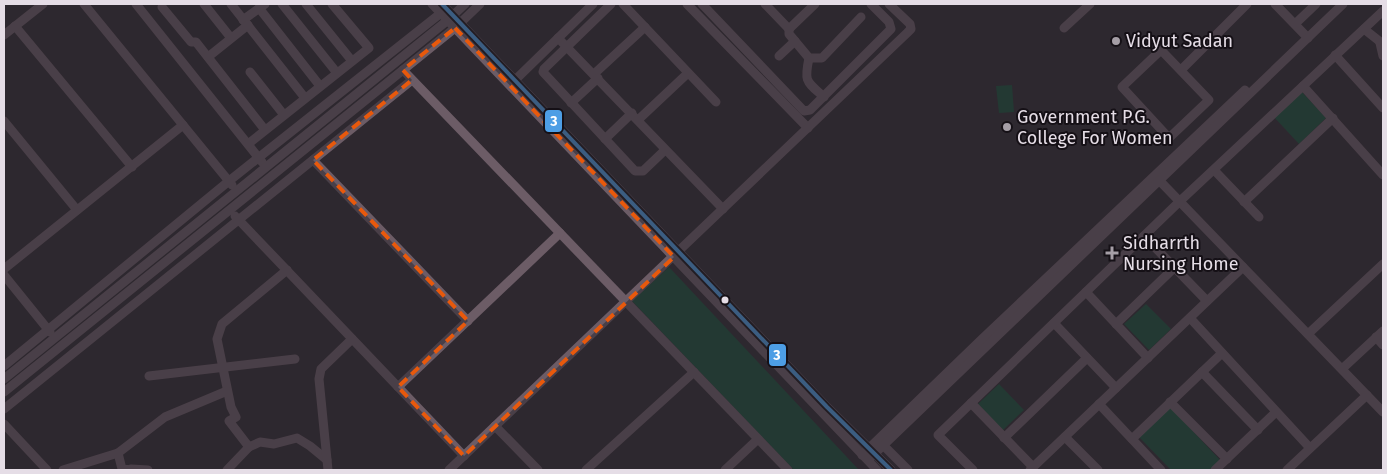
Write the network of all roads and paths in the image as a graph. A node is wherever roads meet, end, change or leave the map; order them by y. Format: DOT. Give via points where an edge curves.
graph roads {
  1 [pos="43,4"];
  2 [pos="84,4"];
  3 [pos="136,4"];
  4 [pos="204,4"];
  5 [pos="231,4"];
  6 [pos="282,4"];
  7 [pos="306,4"];
  8 [pos="332,4"];
  9 [pos="432,4"];
  10 [pos="465,4"];
  11 [pos="480,4"];
  12 [pos="593,4"];
  13 [pos="612,4"];
  14 [pos="623,4"];
  15 [pos="687,4"];
  16 [pos="702,4"];
  17 [pos="765,4"];
  18 [pos="815,4"];
  19 [pos="870,4"];
  20 [pos="889,4"];
  21 [pos="1090,4"];
  22 [pos="1247,4"];
  23 [pos="1275,4"];
  24 [pos="1316,4"];
  25 [pos="1336,4"];
  26 [pos="1343,4"];
  27 [pos="164,5"];
  28 [pos="262,6"];
  29 [pos="442,8"];
  30 [pos="1383,11"];
  31 [pos="861,17"];
  32 [pos="148,18"];
  33 [pos="450,18"];
  34 [pos="245,22"];
  35 [pos="1295,24"];
  36 [pos="15,26"];
  37 [pos="458,26"];
  38 [pos="644,27"];
  39 [pos="1064,28"];
  40 [pos="789,29"];
  41 [pos="1364,29"];
  42 [pos="4,35"];
  43 [pos="1306,36"];
  44 [pos="231,38"];
  45 [pos="558,38"];
  46 [pos="795,41"];
  47 [pos="1382,44"];
  48 [pos="567,47"];
  49 [pos="1335,55"];
  50 [pos="779,56"];
  51 [pos="1383,56"];
  52 [pos="208,57"];
  53 [pos="809,58"];
  54 [pos="352,61"];
  55 [pos="404,70"];
  56 [pos="1181,70"];
  57 [pos="250,72"];
  58 [pos="337,73"];
  59 [pos="688,73"];
  60 [pos="596,76"];
  61 [pos="412,80"];
  62 [pos="513,83"];
  63 [pos="320,86"];
  64 [pos="1303,86"];
  65 [pos="824,97"];
  66 [pos="305,98"];
  67 [pos="716,102"];
  68 [pos="571,103"];
  69 [pos="1383,108"];
  70 [pos="284,115"];
  71 [pos="635,116"];
  72 [pos="1333,118"];
  73 [pos="4,122"];
  74 [pos="184,125"];
  75 [pos="808,128"];
  76 [pos="266,130"];
  77 [pos="605,139"];
  78 [pos="248,144"];
  79 [pos="665,150"];
  80 [pos="258,158"];
  81 [pos="313,160"];
  82 [pos="132,166"];
  83 [pos="266,168"];
  84 [pos="1214,170"];
  85 [pos="1383,175"];
  86 [pos="1157,178"];
  87 [pos="229,181"];
  88 [pos="237,191"];
  89 [pos="1179,202"];
  90 [pos="1244,202"];
  91 [pos="226,206"];
  92 [pos="724,209"];
  93 [pos="77,210"];
  94 [pos="1259,217"];
  95 [pos="239,220"];
  96 [pos="560,233"];
  97 [pos="1144,236"];
  98 [pos="677,254"];
  99 [pos="1383,264"];
  100 [pos="1243,267"];
  101 [pos="1175,268"];
  102 [pos="4,270"];
  103 [pos="287,270"];
  104 [pos="4,275"];
  105 [pos="1086,292"];
  106 [pos="1207,301"];
  107 [pos="626,302"];
  108 [pos="1190,318"];
  109 [pos="468,321"];
  110 [pos="1054,323"];
  111 [pos="1116,324"];
  112 [pos="47,329"];
  113 [pos="1383,330"];
  114 [pos="1308,334"];
  115 [pos="1376,337"];
  116 [pos="55,338"];
  117 [pos="352,339"];
  118 [pos="1383,345"];
  119 [pos="1222,353"];
  120 [pos="1087,358"];
  121 [pos="1148,358"];
  122 [pos="296,359"];
  123 [pos="4,366"];
  124 [pos="223,367"];
  125 [pos="1342,369"];
  126 [pos="694,372"];
  127 [pos="1202,372"];
  128 [pos="148,376"];
  129 [pos="4,379"];
  130 [pos="398,387"];
  131 [pos="1116,388"];
  132 [pos="227,390"];
  133 [pos="4,392"];
  134 [pos="1367,395"];
  135 [pos="1170,402"];
  136 [pos="971,403"];
  137 [pos="1099,404"];
  138 [pos="4,409"];
  139 [pos="1276,412"];
  140 [pos="1383,412"];
  141 [pos="4,424"];
  142 [pos="495,426"];
  143 [pos="1258,430"];
  144 [pos="1065,437"];
  145 [pos="1004,438"];
  146 [pos="758,439"];
  147 [pos="1132,439"];
  148 [pos="884,445"];
  149 [pos="249,447"];
  150 [pos="1310,448"];
  151 [pos="118,453"];
  152 [pos="869,454"];
  153 [pos="464,456"];
  154 [pos="1227,459"];
  155 [pos="327,460"];
  156 [pos="1031,469"];
  157 [pos="1095,469"];
  158 [pos="47,470"];
  159 [pos="63,470"];
  160 [pos="132,470"];
  161 [pos="148,470"];
  162 [pos="227,470"];
  163 [pos="328,470"];
  164 [pos="449,470"];
  165 [pos="538,470"];
  166 [pos="586,470"];
  167 [pos="725,470"];
  168 [pos="788,470"];
  169 [pos="877,470"];
  170 [pos="891,470"];
  171 [pos="908,470"];
  172 [pos="973,470"];
  173 [pos="1162,470"];
  174 [pos="1216,470"];
  175 [pos="1288,470"];
  1 -- 36 [label="street"];
  2 -- 74 [label="street"];
  3 -- 32 [label="street"];
  4 -- 44 [label="street"];
  5 -- 34 [label="street"];
  6 -- 58 [label="street"];
  7 -- 54 [label="street"];
  8 -- 54 [label="street" via="369,48"];
  9 -- 29 [label="street"];
  10 -- 33 [label="street"];
  11 -- 37 [label="street"];
  12 -- 45 [label="street"];
  13 -- 48 [label="street"];
  14 -- 38 [label="street"];
  15 -- 75 [label="street"];
  16 -- 65 [label="street" via="804,111 810,110"];
  17 -- 40 [label="street"];
  18 -- 40 [label="street"];
  19 -- 65 [label="street" via="890,22 891,28"];
  20 -- 75 [label="street" via="910,24 911,29"];
  21 -- 39 [label="street"];
  22 -- 56 [label="street"];
  23 -- 35 [label="street"];
  24 -- 35 [label="street"];
  25 -- 43 [label="street"];
  26 -- 43 [label="street"];
  27 -- 32 [label="street"];
  27 -- 52 [label="street" via="191,42 196,42"];
  28 -- 34 [label="street"];
  28 -- 63 [label="street"];
  29 -- 33 [label="street"];
  29 -- 80 [label="street"];
  30 -- 41 [label="street"];
  31 -- 53 [label="street" via="822,58"];
  32 -- 78 [label="street"];
  33 -- 37 [label="street"];
  33 -- 83 [label="street"];
  34 -- 44 [label="street"];
  34 -- 66 [label="street"];
  35 -- 43 [label="street"];
  36 -- 42 [label="street"];
  36 -- 82 [label="street"];
  37 -- 55 [label="street"];
  37 -- 62 [label="street"];
  38 -- 59 [label="street"];
  38 -- 60 [label="street"];
  40 -- 46 [label="street"];
  41 -- 47 [label="street"];
  41 -- 49 [label="street"];
  43 -- 86 [label="street"];
  44 -- 52 [label="street"];
  45 -- 48 [label="street"];
  45 -- 62 [label="street"];
  46 -- 50 [label="street"];
  46 -- 53 [label="street"];
  47 -- 51 [label="street"];
  48 -- 60 [label="street"];
  48 -- 68 [label="street" via="543,72"];
  49 -- 64 [label="street"];
  49 -- 69 [label="street"];
  52 -- 76 [label="street"];
  53 -- 65 [label="street" via="806,78"];
  54 -- 58 [label="street"];
  55 -- 61 [label="street"];
  55 -- 91 [label="street"];
  56 -- 56 [label="street" via="1209,100 1169,138 1122,87 1161,50"];
  57 -- 70 [label="street"];
  58 -- 63 [label="street"];
  59 -- 67 [label="street"];
  59 -- 71 [label="street"];
  60 -- 68 [label="street"];
  60 -- 71 [label="street"];
  61 -- 81 [label="street"];
  61 -- 96 [label="street"];
  62 -- 98 [label="street"];
  63 -- 66 [label="street"];
  64 -- 72 [label="street"];
  64 -- 84 [label="street"];
  66 -- 70 [label="street"];
  68 -- 77 [label="street"];
  70 -- 76 [label="street"];
  71 -- 77 [label="street"];
  71 -- 79 [label="street"];
  72 -- 85 [label="street"];
  72 -- 90 [label="street"];
  73 -- 93 [label="street"];
  74 -- 82 [label="street"];
  74 -- 87 [label="street"];
  75 -- 92 [label="street"];
  76 -- 78 [label="street"];
  77 -- 79 [label="street" via="638,172"];
  78 -- 80 [label="street"];
  79 -- 92 [label="street"];
  80 -- 83 [label="street"];
  80 -- 87 [label="street"];
  81 -- 95 [label="street"];
  81 -- 109 [label="street"];
  82 -- 93 [label="street"];
  83 -- 88 [label="street"];
  84 -- 89 [label="street"];
  84 -- 90 [label="street"];
  86 -- 89 [label="street"];
  86 -- 148 [label="street"];
  86 -- 152 [label="street"];
  87 -- 88 [label="street"];
  87 -- 112 [label="street"];
  88 -- 91 [label="street"];
  89 -- 97 [label="street"];
  89 -- 100 [label="street"];
  90 -- 94 [label="street"];
  91 -- 95 [label="street"];
  91 -- 116 [label="street"];
  91 -- 133 [label="street"];
  92 -- 98 [label="street"];
  93 -- 102 [label="street"];
  95 -- 103 [label="street"];
  95 -- 138 [label="street"];
  96 -- 107 [label="street"];
  96 -- 109 [label="street"];
  97 -- 101 [label="street"];
  97 -- 105 [label="street"];
  98 -- 107 [label="street"];
  98 -- 152 [label="street"];
  99 -- 114 [label="street"];
  100 -- 106 [label="street"];
  100 -- 114 [label="street"];
  101 -- 106 [label="street"];
  101 -- 111 [label="street"];
  103 -- 117 [label="street"];
  103 -- 124 [label="street" via="222,324 217,339"];
  104 -- 112 [label="street"];
  105 -- 110 [label="street"];
  105 -- 111 [label="street"];
  106 -- 108 [label="street"];
  107 -- 126 [label="street"];
  107 -- 142 [label="street"];
  108 -- 119 [label="street"];
  108 -- 121 [label="street"];
  109 -- 130 [label="street"];
  110 -- 120 [label="street"];
  110 -- 136 [label="street"];
  111 -- 121 [label="street"];
  112 -- 116 [label="street"];
  112 -- 123 [label="street"];
  113 -- 115 [label="street"];
  114 -- 125 [label="street"];
  115 -- 118 [label="street"];
  115 -- 125 [label="street"];
  116 -- 129 [label="street"];
  117 -- 130 [label="street"];
  117 -- 155 [label="street" via="321,369 319,379"];
  119 -- 127 [label="street"];
  119 -- 139 [label="street"];
  120 -- 131 [label="street"];
  120 -- 145 [label="street"];
  121 -- 131 [label="street"];
  122 -- 124 [label="street"];
  124 -- 128 [label="street"];
  124 -- 132 [label="street"];
  125 -- 134 [label="street"];
  126 -- 146 [label="street"];
  126 -- 166 [label="street"];
  127 -- 135 [label="street"];
  127 -- 143 [label="street"];
  130 -- 153 [label="street"];
  131 -- 137 [label="street"];
  132 -- 149 [label="street" via="236,417 229,421"];
  132 -- 151 [label="street" via="165,417"];
  134 -- 140 [label="street"];
  134 -- 150 [label="street"];
  135 -- 147 [label="street"];
  135 -- 154 [label="street"];
  136 -- 145 [label="street"];
  136 -- 172 [label="street" via="938,435"];
  137 -- 144 [label="street"];
  137 -- 147 [label="street"];
  139 -- 143 [label="street"];
  139 -- 150 [label="street"];
  141 -- 158 [label="street"];
  142 -- 153 [label="street"];
  142 -- 165 [label="street"];
  143 -- 154 [label="street"];
  144 -- 156 [label="street"];
  144 -- 157 [label="street"];
  145 -- 156 [label="street"];
  146 -- 167 [label="street"];
  146 -- 168 [label="street"];
  147 -- 173 [label="street"];
  148 -- 152 [label="street"];
  148 -- 171 [label="street"];
  149 -- 155 [label="street" via="260,442 274,444 297,438"];
  149 -- 162 [label="street"];
  150 -- 175 [label="street"];
  151 -- 159 [label="street"];
  151 -- 160 [label="street" via="122,469"];
  152 -- 169 [label="street"];
  152 -- 170 [label="street"];
  153 -- 164 [label="street"];
  154 -- 174 [label="street"];
  155 -- 163 [label="street"];
  160 -- 161 [label="street"];
}
